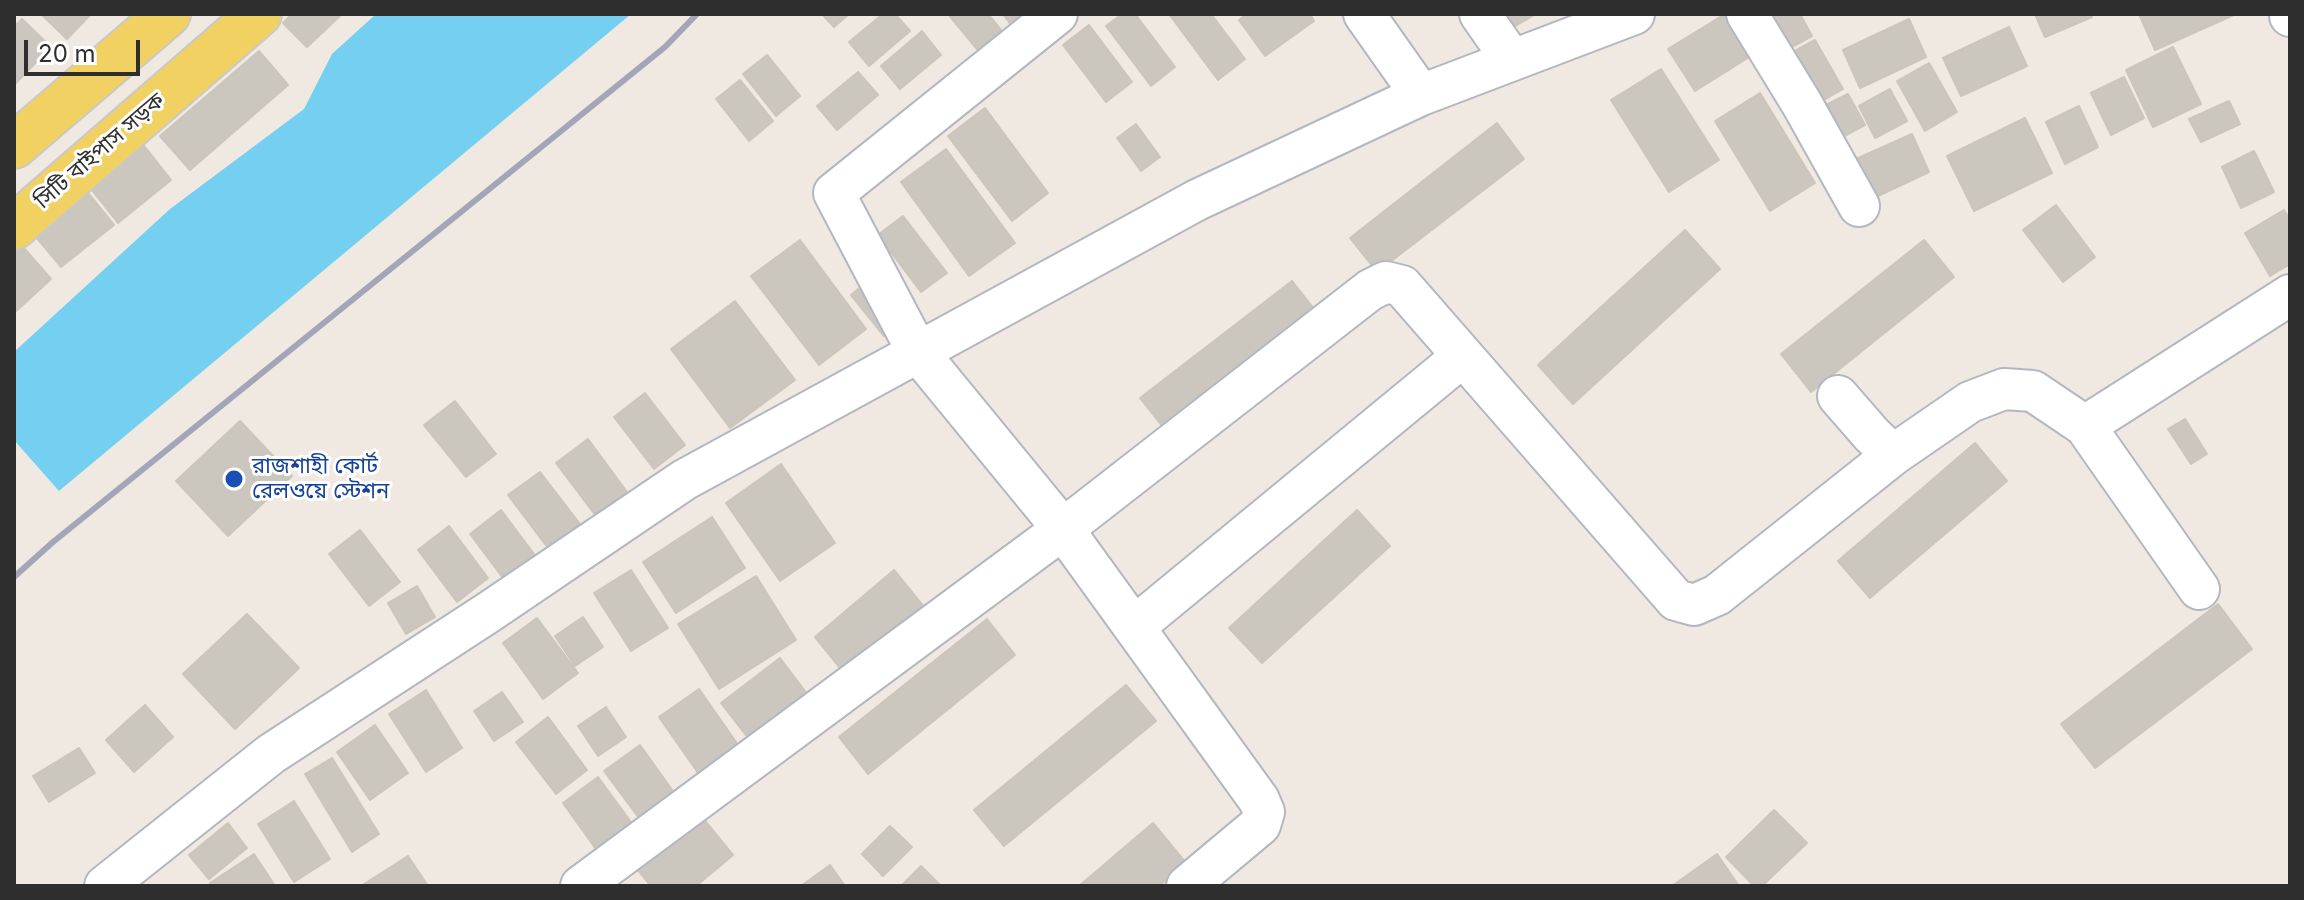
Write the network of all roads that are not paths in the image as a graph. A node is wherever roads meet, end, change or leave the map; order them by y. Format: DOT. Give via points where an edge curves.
graph roads {
  1 [pos="168,14"];
  2 [pos="259,14"];
  3 [pos="1057,14"];
  4 [pos="1364,14"];
  5 [pos="1480,14"];
  6 [pos="1634,14"];
  7 [pos="1747,14"];
  8 [pos="1512,60"];
  9 [pos="1421,95"];
  10 [pos="14,146"];
  11 [pos="1859,206"];
  12 [pos="14,227"];
  13 [pos="2290,295"];
  14 [pos="917,351"];
  15 [pos="1463,356"];
  16 [pos="1838,396"];
  17 [pos="2085,426"];
  18 [pos="1893,455"];
  19 [pos="1063,529"];
  20 [pos="2199,589"];
  21 [pos="1134,627"];
  22 [pos="105,886"];
  23 [pos="581,886"];
  24 [pos="1187,886"];
  1 -- 10 [label="main road"];
  2 -- 12 [label="main road, সিটি বাইপাস সড়ক"];
  3 -- 14 [label="street" via="834,193"];
  4 -- 9 [label="street"];
  5 -- 8 [label="street"];
  6 -- 8 [label="street"];
  7 -- 11 [label="street"];
  8 -- 9 [label="street"];
  9 -- 14 [label="street" via="1197,200"];
  13 -- 17 [label="street"];
  14 -- 19 [label="street"];
  14 -- 22 [label="street" via="684,480 271,754"];
  15 -- 18 [label="street" via="1676,600 1694,605 1717,595"];
  15 -- 19 [label="street" via="1402,286 1386,282"];
  15 -- 21 [label="street"];
  16 -- 18 [label="street"];
  17 -- 18 [label="street" via="2033,391 2004,389 1970,402"];
  17 -- 20 [label="street"];
  19 -- 21 [label="street"];
  19 -- 23 [label="street"];
  21 -- 24 [label="street" via="1264,812 1260,825"];
}
